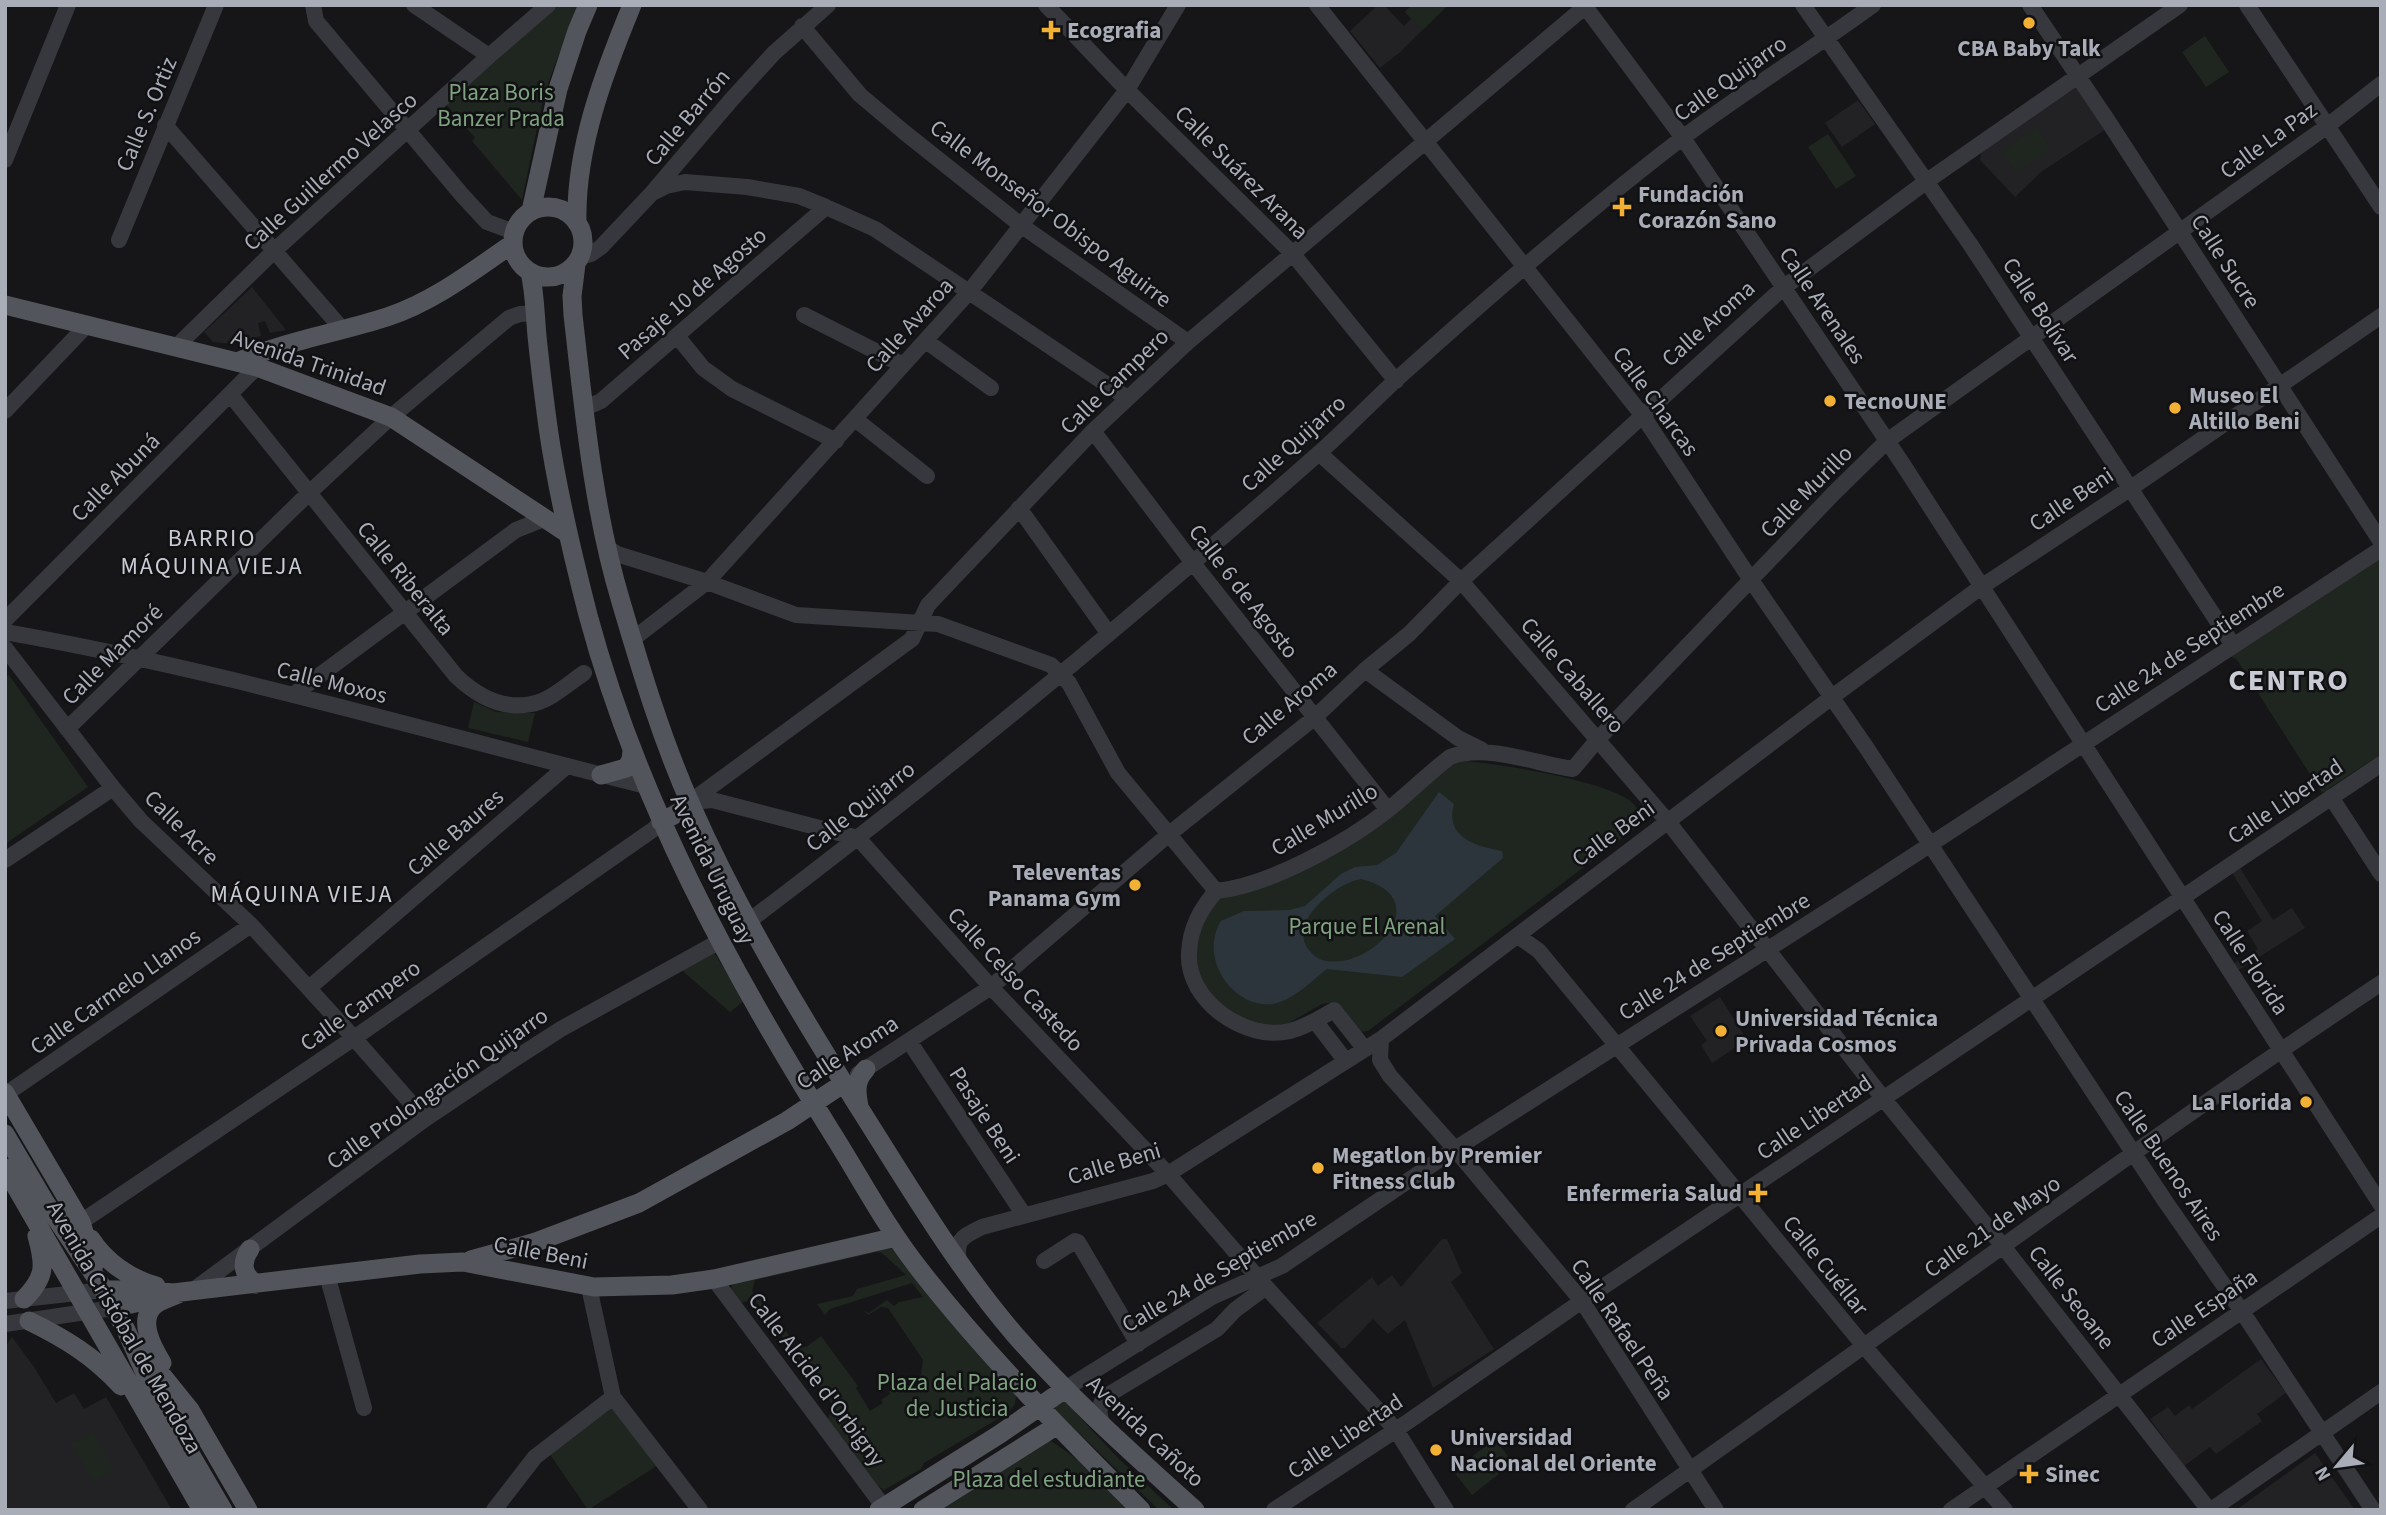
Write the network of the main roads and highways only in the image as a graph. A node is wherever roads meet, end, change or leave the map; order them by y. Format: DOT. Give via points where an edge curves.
graph roads {
  1 [pos="589,5"];
  2 [pos="632,5"];
  3 [pos="531,211"];
  4 [pos="577,223"];
  5 [pos="513,238"];
  6 [pos="578,260"];
  7 [pos="530,272"];
  8 [pos="5,305"];
  9 [pos="292,341"];
  10 [pos="237,362"];
  11 [pos="293,380"];
  12 [pos="567,533"];
  13 [pos="632,751"];
  14 [pos="601,775"];
  15 [pos="690,802"];
  16 [pos="661,821"];
  17 [pos="866,1069"];
  18 [pos="844,1083"];
  19 [pos="6,1093"];
  20 [pos="814,1104"];
  21 [pos="859,1107"];
  22 [pos="787,1121"];
  23 [pos="831,1132"];
  24 [pos="5,1134"];
  25 [pos="5,1168"];
  26 [pos="30,1212"];
  27 [pos="82,1224"];
  28 [pos="896,1237"];
  29 [pos="524,1245"];
  30 [pos="250,1249"];
  31 [pos="463,1262"];
  32 [pos="529,1276"];
  33 [pos="256,1283"];
  34 [pos="182,1292"];
  35 [pos="14,1300"];
  36 [pos="103,1301"];
  37 [pos="29,1321"];
  38 [pos="126,1330"];
  39 [pos="1065,1389"];
  40 [pos="1038,1407"];
  41 [pos="190,1410"];
  42 [pos="146,1415"];
  43 [pos="1056,1426"];
  44 [pos="883,1509"];
  45 [pos="202,1510"];
  46 [pos="223,1510"];
  47 [pos="248,1510"];
  48 [pos="923,1510"];
  49 [pos="1141,1510"];
  50 [pos="1195,1510"];
  1 -- 3 [label="main road" via="558,89"];
  2 -- 4 [label="main road" via="594,109 576,197"];
  3 -- 4 [label="main road" via="545,206 560,208"];
  3 -- 5 [label="main road" via="517,223"];
  4 -- 6 [label="main road" via="583,245"];
  5 -- 7 [label="main road" via="521,265"];
  5 -- 9 [label="main road" via="441,292 389,316"];
  6 -- 7 [label="main road" via="557,276"];
  6 -- 15 [label="main road, Avenida Uruguay" via="572,306 583,404 608,548 620,601"];
  7 -- 12 [label="main road, Avenida Uruguay" via="553,460"];
  8 -- 10 [label="main road, Avenida Trinidad"];
  9 -- 10 [label="main road"];
  9 -- 11 [label="main road" via="283,347 279,358 283,372"];
  10 -- 11 [label="main road, Avenida Trinidad"];
  11 -- 12 [label="main road, Avenida Trinidad" via="391,417"];
  12 -- 13 [label="main road, Avenida Uruguay" via="598,650"];
  13 -- 14 [label="main road" via="626,768"];
  13 -- 16 [label="main road, Avenida Uruguay"];
  15 -- 16 [label="main road"];
  15 -- 18 [label="main road, Avenida Uruguay" via="748,921"];
  16 -- 20 [label="main road, Avenida Uruguay" via="720,941"];
  17 -- 21 [label="main road" via="856,1089"];
  18 -- 20 [label="main road, Calle Aroma"];
  18 -- 21 [label="main road, Avenida Uruguay"];
  19 -- 27 [label="main road, Avenida Cristóbal de Mendoza"];
  20 -- 22 [label="main road, Calle Aroma"];
  20 -- 23 [label="main road, Avenida Uruguay"];
  21 -- 39 [label="main road, Avenida Uruguay" via="947,1247"];
  22 -- 23 [label="main road" via="810,1122"];
  22 -- 29 [label="main road, Calle Aroma" via="639,1203"];
  23 -- 28 [label="main road, Avenida Uruguay"];
  24 -- 36 [label="main road, Avenida Cristóbal de Mendoza"];
  25 -- 26 [label="main road, Avenida Cristóbal de Mendoza"];
  26 -- 35 [label="main road" via="43,1264 38,1283"];
  26 -- 36 [label="main road, Avenida Cristóbal de Mendoza" via="77,1292"];
  27 -- 34 [label="main road" via="99,1251 130,1275"];
  27 -- 36 [label="main road, Avenida Cristóbal de Mendoza"];
  28 -- 32 [label="main road, Calle Beni" via="673,1286 589,1287"];
  28 -- 40 [label="main road, Avenida Uruguay" via="920,1272"];
  29 -- 31 [label="main road, Calle Aroma"];
  29 -- 32 [label="main road" via="519,1262"];
  30 -- 33 [label="main road" via="244,1268"];
  31 -- 32 [label="main road, Calle Beni"];
  31 -- 33 [label="main road, Calle Beni"];
  33 -- 34 [label="main road, Calle Beni"];
  34 -- 36 [label="main road, Calle Beni" via="143,1290"];
  34 -- 41 [label="main road" via="151,1309 147,1327 154,1349"];
  36 -- 38 [label="main road, Avenida Cristóbal de Mendoza"];
  36 -- 42 [label="main road, Avenida Cristóbal de Mendoza"];
  37 -- 42 [label="main road" via="90,1355"];
  38 -- 41 [label="main road, Avenida Cristóbal de Mendoza"];
  38 -- 46 [label="main road, Avenida Cristóbal de Mendoza" via="151,1387"];
  39 -- 40 [label="main road"];
  39 -- 50 [label="main road, Avenida Cañoto"];
  40 -- 43 [label="main road"];
  40 -- 44 [label="main road"];
  41 -- 47 [label="main road, Avenida Cristóbal de Mendoza"];
  42 -- 45 [label="main road, Avenida Cristóbal de Mendoza"];
  43 -- 48 [label="main road"];
  43 -- 49 [label="main road"];
}
